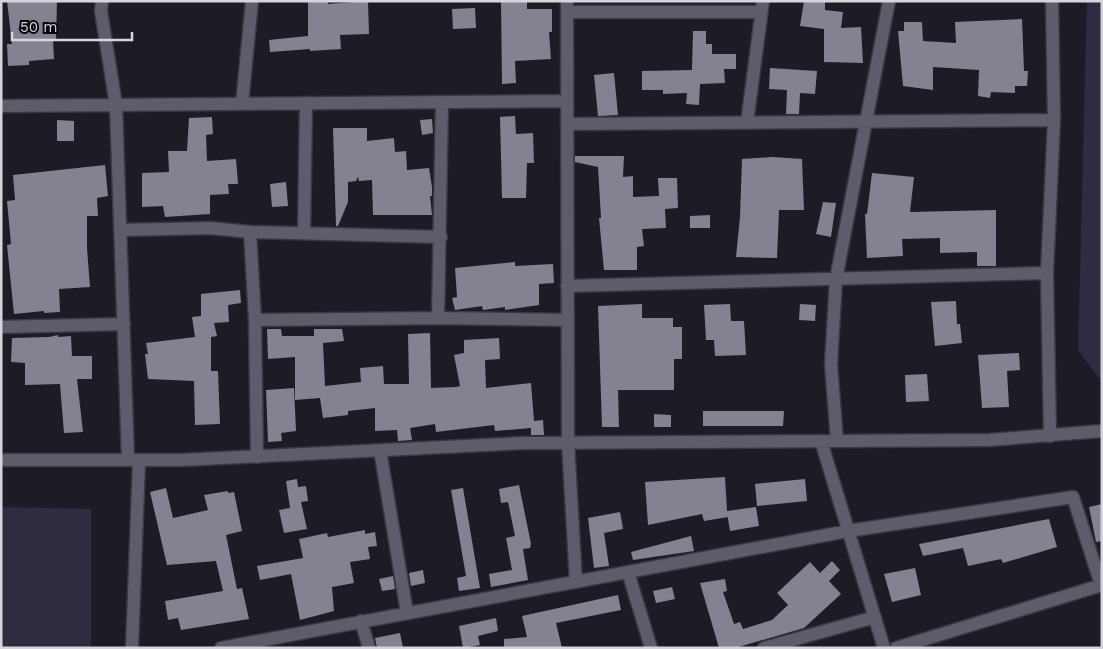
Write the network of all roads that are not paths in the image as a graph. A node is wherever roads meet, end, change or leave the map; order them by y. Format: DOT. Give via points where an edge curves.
graph roads {
  1 [pos="252,1"];
  2 [pos="889,1"];
  3 [pos="1052,1"];
  4 [pos="100,5"];
  5 [pos="762,6"];
  6 [pos="567,7"];
  7 [pos="567,101"];
  8 [pos="442,102"];
  9 [pos="306,103"];
  10 [pos="242,104"];
  11 [pos="116,105"];
  12 [pos="1,106"];
  13 [pos="1054,120"];
  14 [pos="867,122"];
  15 [pos="747,123"];
  16 [pos="568,124"];
  17 [pos="120,230"];
  18 [pos="250,232"];
  19 [pos="304,233"];
  20 [pos="441,237"];
  21 [pos="1047,273"];
  22 [pos="836,278"];
  23 [pos="568,286"];
  24 [pos="438,318"];
  25 [pos="255,320"];
  26 [pos="568,320"];
  27 [pos="124,324"];
  28 [pos="1,327"];
  29 [pos="1102,431"];
  30 [pos="1050,436"];
  31 [pos="821,441"];
  32 [pos="837,441"];
  33 [pos="568,443"];
  34 [pos="380,450"];
  35 [pos="257,457"];
  36 [pos="1,460"];
  37 [pos="134,460"];
  38 [pos="848,531"];
  39 [pos="628,572"];
  40 [pos="576,582"];
  41 [pos="1102,585"];
  42 [pos="407,614"];
  43 [pos="875,617"];
  44 [pos="361,621"];
  45 [pos="132,648"];
  46 [pos="221,648"];
  47 [pos="369,648"];
  48 [pos="651,648"];
  49 [pos="764,648"];
  50 [pos="884,648"];
  51 [pos="896,648"];
  1 -- 10 [label="street"];
  2 -- 14 [label="street"];
  3 -- 13 [label="street"];
  4 -- 11 [label="street"];
  5 -- 6 [label="street"];
  5 -- 15 [label="street"];
  6 -- 7 [label="street"];
  7 -- 8 [label="street"];
  7 -- 16 [label="street"];
  8 -- 9 [label="street"];
  8 -- 20 [label="street"];
  9 -- 10 [label="street"];
  9 -- 19 [label="street"];
  10 -- 11 [label="street"];
  11 -- 12 [label="street"];
  11 -- 17 [label="street"];
  13 -- 14 [label="street"];
  13 -- 21 [label="street"];
  14 -- 15 [label="street"];
  14 -- 22 [label="street"];
  15 -- 16 [label="street"];
  16 -- 23 [label="street"];
  17 -- 18 [label="street" via="210,228"];
  17 -- 27 [label="street"];
  18 -- 19 [label="street"];
  18 -- 25 [label="street"];
  19 -- 20 [label="street"];
  20 -- 24 [label="street"];
  21 -- 22 [label="street"];
  21 -- 30 [label="street"];
  22 -- 23 [label="street"];
  22 -- 32 [label="street" via="832,364"];
  23 -- 26 [label="street"];
  24 -- 25 [label="street"];
  24 -- 26 [label="street"];
  25 -- 35 [label="street"];
  26 -- 33 [label="street"];
  27 -- 28 [label="street"];
  27 -- 37 [label="street"];
  29 -- 30 [label="street"];
  30 -- 32 [label="street" via="989,440"];
  31 -- 32 [label="street"];
  31 -- 33 [label="street"];
  31 -- 38 [label="street"];
  33 -- 34 [label="street"];
  33 -- 40 [label="street"];
  34 -- 35 [label="street"];
  34 -- 42 [label="street"];
  35 -- 37 [label="street"];
  36 -- 37 [label="street"];
  37 -- 45 [label="street"];
  38 -- 39 [label="street"];
  38 -- 41 [label="street" via="1073,497"];
  38 -- 43 [label="street"];
  39 -- 40 [label="street"];
  39 -- 48 [label="street"];
  40 -- 42 [label="street"];
  41 -- 51 [label="street"];
  42 -- 44 [label="street"];
  43 -- 49 [label="street"];
  43 -- 50 [label="street"];
  44 -- 46 [label="street"];
  44 -- 47 [label="street"];
}
